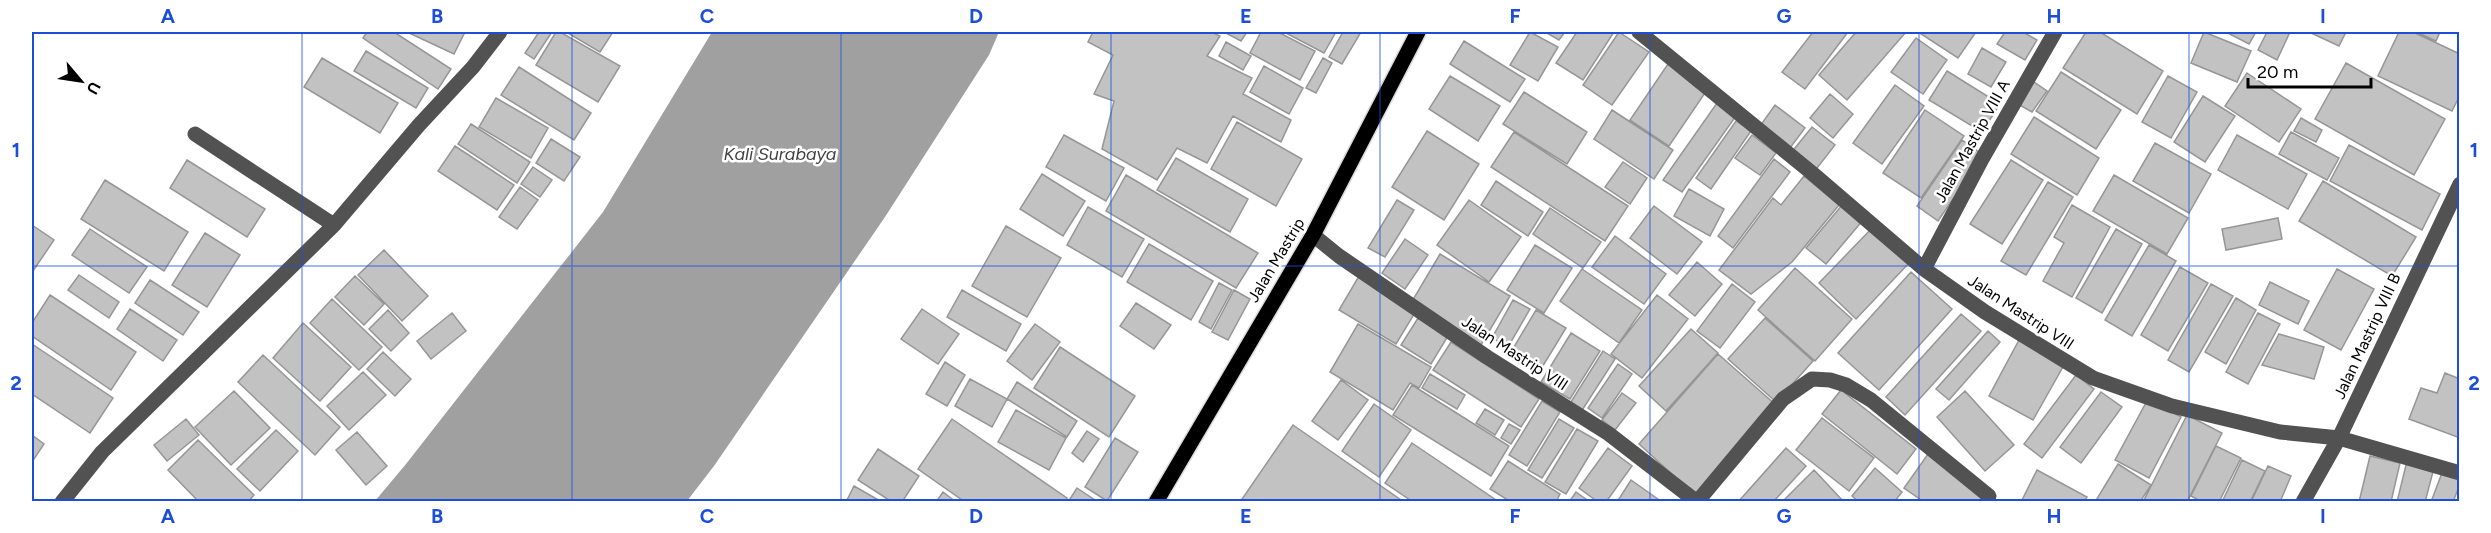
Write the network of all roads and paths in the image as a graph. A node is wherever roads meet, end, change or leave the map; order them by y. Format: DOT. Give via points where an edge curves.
graph roads {
  1 [pos="500,32"];
  2 [pos="1418,32"];
  3 [pos="1639,32"];
  4 [pos="2055,32"];
  5 [pos="195,134"];
  6 [pos="2460,184"];
  7 [pos="334,225"];
  8 [pos="1313,235"];
  9 [pos="1924,269"];
  10 [pos="2339,438"];
  11 [pos="2460,473"];
  12 [pos="1989,496"];
  13 [pos="62,501"];
  14 [pos="1156,501"];
  15 [pos="1697,501"];
  16 [pos="2303,501"];
  1 -- 7 [label="street"];
  2 -- 8 [label="main road, Jalan Mastrip"];
  3 -- 9 [label="street, Jalan Mastrip VIII"];
  4 -- 9 [label="street, Jalan Mastrip VIII A"];
  5 -- 7 [label="street"];
  6 -- 10 [label="street, Jalan Mastrip VIII B"];
  7 -- 13 [label="street" via="102,452"];
  8 -- 14 [label="main road, Jalan Mastrip"];
  8 -- 15 [label="street, Jalan Mastrip VIII" via="1487,357 1609,434"];
  9 -- 10 [label="street, Jalan Mastrip VIII" via="1985,312 2093,378 2172,406 2280,432"];
  10 -- 11 [label="street, Jalan Mastrip VIII"];
  10 -- 16 [label="street, Jalan Mastrip VIII B"];
  12 -- 15 [label="street" via="1871,400 1846,385 1812,379 1783,399"];
}
